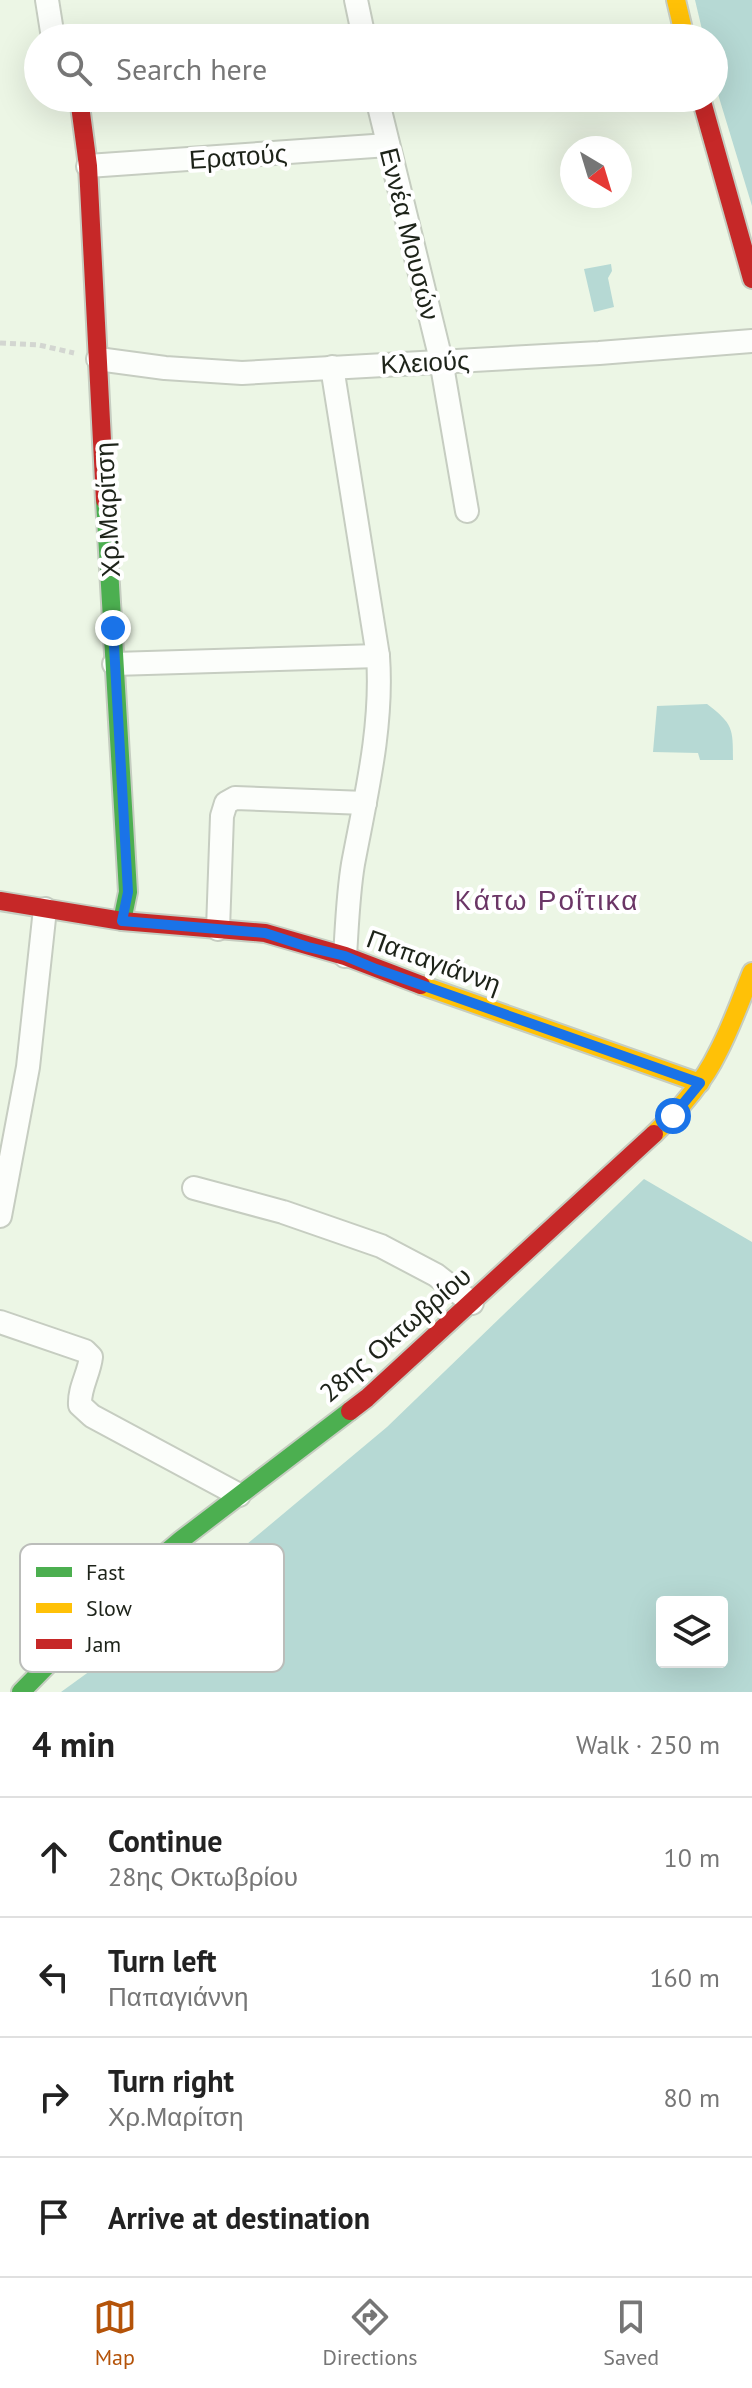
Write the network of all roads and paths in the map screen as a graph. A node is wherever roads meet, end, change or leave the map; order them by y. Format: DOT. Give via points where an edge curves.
graph roads {
  1 [pos="47,0"];
  2 [pos="356,0"];
  3 [pos="676,0"];
  4 [pos="51,24"];
  5 [pos="361,24"];
  6 [pos="682,24"];
  7 [pos="81,112"];
  8 [pos="380,112"];
  9 [pos="705,112"];
  10 [pos="388,145"];
  11 [pos="88,166"];
  12 [pos="752,279"];
  13 [pos="752,341"];
  14 [pos="0,343"];
  15 [pos="98,359"];
  16 [pos="441,360"];
  17 [pos="332,367"];
  18 [pos="467,511"];
  19 [pos="378,656"];
  20 [pos="114,664"];
  21 [pos="365,803"];
  22 [pos="0,901"];
  23 [pos="45,909"];
  24 [pos="122,921"];
  25 [pos="218,929"];
  26 [pos="345,956"];
  27 [pos="752,972"];
  28 [pos="700,1083"];
  29 [pos="194,1188"];
  30 [pos="1,1210"];
  31 [pos="472,1303"];
  32 [pos="0,1322"];
  33 [pos="239,1495"];
  34 [pos="179,1544"];
  35 [pos="41,1672"];
  36 [pos="21,1692"];
  1 -- 4 [label="street"];
  2 -- 5 [label="street"];
  3 -- 6 [label="street"];
  7 -- 11 [label="street, Χρ.Μαρίτση"];
  8 -- 10 [label="street, Εννέα Μουσών"];
  9 -- 12 [label="street"];
  10 -- 11 [label="street, Ερατούς"];
  10 -- 16 [label="street, Εννέα Μουσών"];
  11 -- 15 [label="street, Χρ.Μαρίτση"];
  13 -- 16 [label="street, Κλειούς"];
  14 -- 15 [label="path" via="39,345"];
  15 -- 17 [label="street, Κλειούς" via="242,373"];
  15 -- 20 [label="street, Χρ.Μαρίτση"];
  16 -- 17 [label="street, Κλειούς"];
  16 -- 18 [label="street, Εννέα Μουσών"];
  17 -- 19 [label="street"];
  19 -- 20 [label="street"];
  19 -- 21 [label="street" via="378,717"];
  20 -- 24 [label="street, Χρ.Μαρίτση" via="128,892"];
  21 -- 25 [label="street" via="235,798 226,803"];
  21 -- 26 [label="street"];
  22 -- 23 [label="street, Παπαγιάννη"];
  23 -- 24 [label="street, Παπαγιάννη"];
  23 -- 30 [label="street" via="28,1067"];
  24 -- 25 [label="street, Παπαγιάννη"];
  25 -- 26 [label="street, Παπαγιάννη" via="265,933"];
  26 -- 28 [label="street, Παπαγιάννη"];
  27 -- 28 [label="street, 28ης Οκτωβρίου"];
  28 -- 31 [label="street, 28ης Οκτωβρίου" via="673,1116"];
  29 -- 31 [label="street" via="381,1246 436,1275"];
  31 -- 33 [label="street, 28ης Οκτωβρίου" via="367,1398"];
  32 -- 33 [label="street" via="85,1351 91,1357 90,1369 80,1405"];
  33 -- 34 [label="street, 28ης Οκτωβρίου"];
  35 -- 36 [label="street, 28ης Οκτωβρίου"];
}
